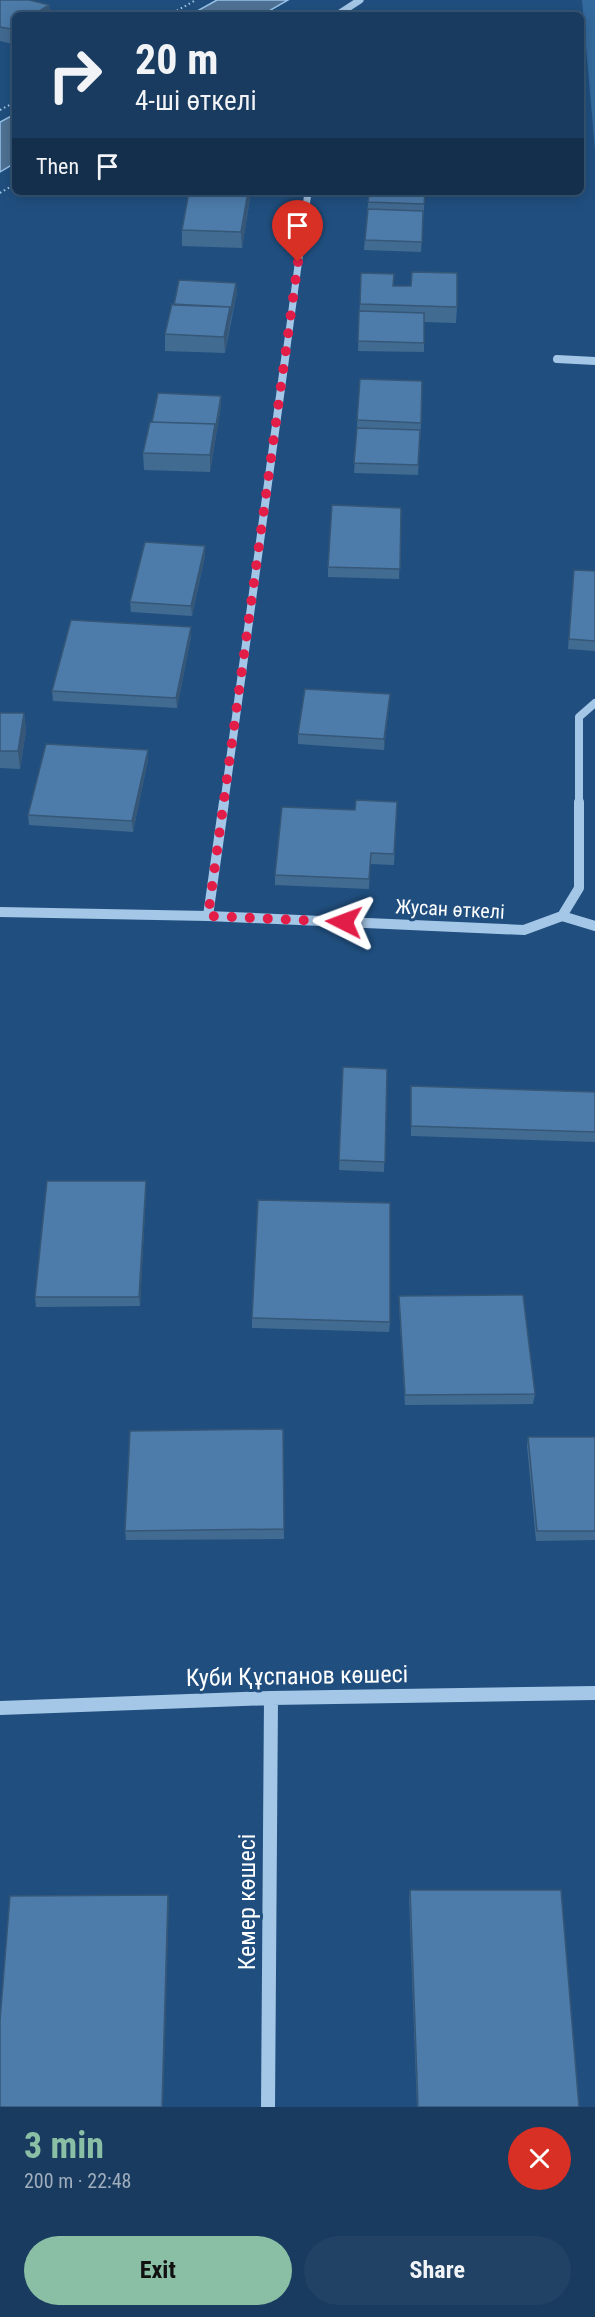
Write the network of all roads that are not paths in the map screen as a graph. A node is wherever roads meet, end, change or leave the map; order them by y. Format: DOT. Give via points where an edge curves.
graph roads {
  1 [pos="360,0"];
  2 [pos="341,12"];
  3 [pos="308,195"];
  4 [pos="557,359"];
  5 [pos="595,361"];
  6 [pos="595,703"];
  7 [pos="0,912"];
  8 [pos="208,916"];
  9 [pos="562,916"];
  10 [pos="595,926"];
  11 [pos="595,1693"];
  12 [pos="271,1698"];
  13 [pos="0,1708"];
  14 [pos="268,2107"];
  1 -- 2 [label="street"];
  3 -- 8 [label="street"];
  4 -- 5 [label="street"];
  6 -- 9 [label="street" via="579,717 579,888"];
  7 -- 8 [label="street, Жусан өткелі"];
  8 -- 9 [label="street, Жусан өткелі" via="524,930"];
  9 -- 10 [label="street"];
  11 -- 12 [label="street, Куби Құспанов көшесi"];
  12 -- 13 [label="street, Куби Құспанов көшесi"];
  12 -- 14 [label="street, Кемер көшесі"];
}
